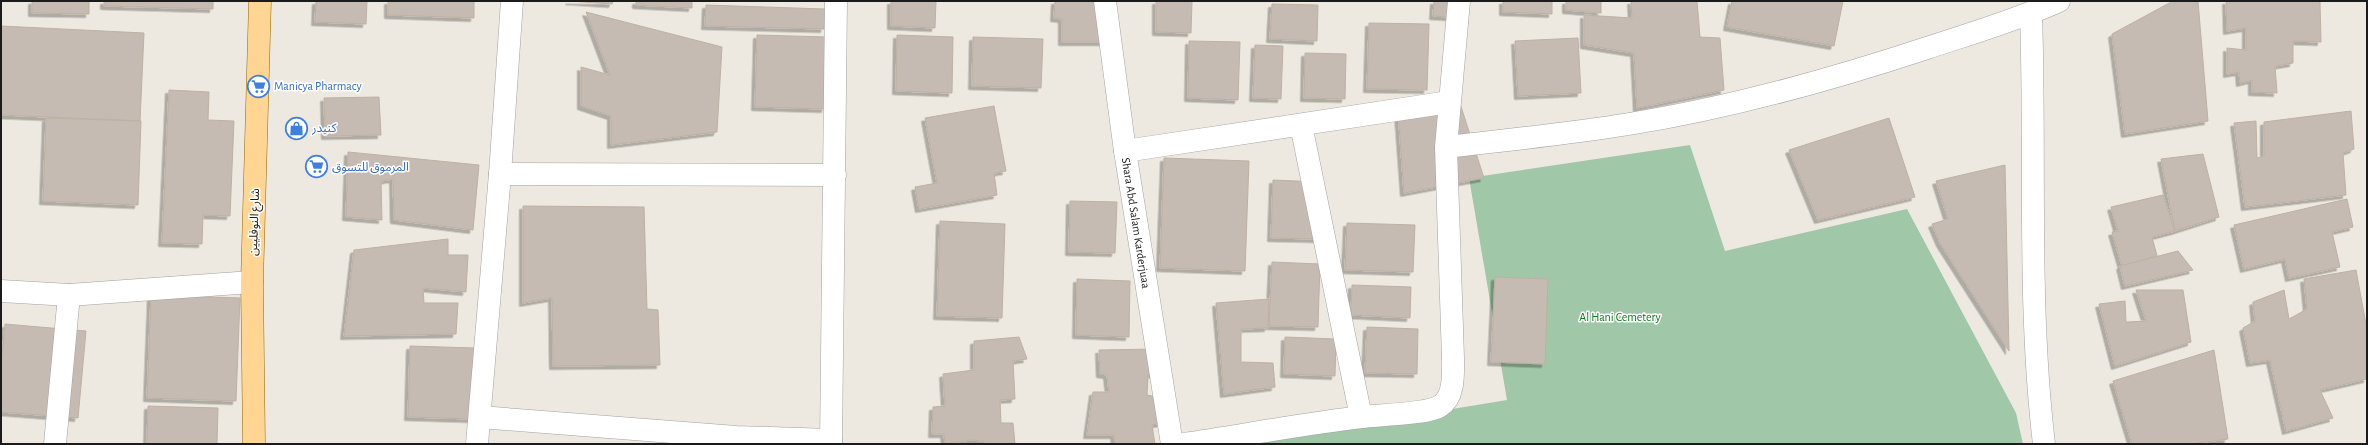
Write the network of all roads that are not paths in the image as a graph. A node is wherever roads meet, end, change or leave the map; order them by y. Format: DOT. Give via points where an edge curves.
graph roads {
  1 [pos="260,1"];
  2 [pos="512,1"];
  3 [pos="836,1"];
  4 [pos="1105,1"];
  5 [pos="1459,1"];
  6 [pos="2059,1"];
  7 [pos="2031,14"];
  8 [pos="1449,102"];
  9 [pos="1301,125"];
  10 [pos="1446,147"];
  11 [pos="1125,151"];
  12 [pos="500,174"];
  13 [pos="835,176"];
  14 [pos="252,282"];
  15 [pos="1,291"];
  16 [pos="69,295"];
  17 [pos="480,417"];
  18 [pos="1361,417"];
  19 [pos="831,442"];
  20 [pos="55,444"];
  21 [pos="254,444"];
  22 [pos="478,444"];
  23 [pos="1172,444"];
  24 [pos="1184,444"];
  25 [pos="2044,444"];
  1 -- 14 [label="main road, شارع النوفليين"];
  2 -- 12 [label="street"];
  3 -- 13 [label="street"];
  4 -- 11 [label="street, Shara Abd Salam Karderjuaa"];
  5 -- 8 [label="street"];
  6 -- 7 [label="street"];
  7 -- 10 [label="street" via="1842,75 1685,113 1551,135"];
  7 -- 25 [label="street" via="2034,83 2034,295 2038,396"];
  8 -- 9 [label="street"];
  8 -- 10 [label="street"];
  9 -- 11 [label="street"];
  9 -- 18 [label="street"];
  10 -- 18 [label="street" via="1453,384 1448,397 1440,406"];
  11 -- 23 [label="street, Shara Abd Salam Karderjuaa"];
  12 -- 13 [label="street"];
  12 -- 17 [label="street"];
  13 -- 19 [label="street"];
  14 -- 16 [label="street"];
  14 -- 21 [label="main road, شارع النوفليين"];
  15 -- 16 [label="street"];
  16 -- 20 [label="street"];
  17 -- 19 [label="street"];
  17 -- 22 [label="street"];
  18 -- 24 [label="street"];
}
